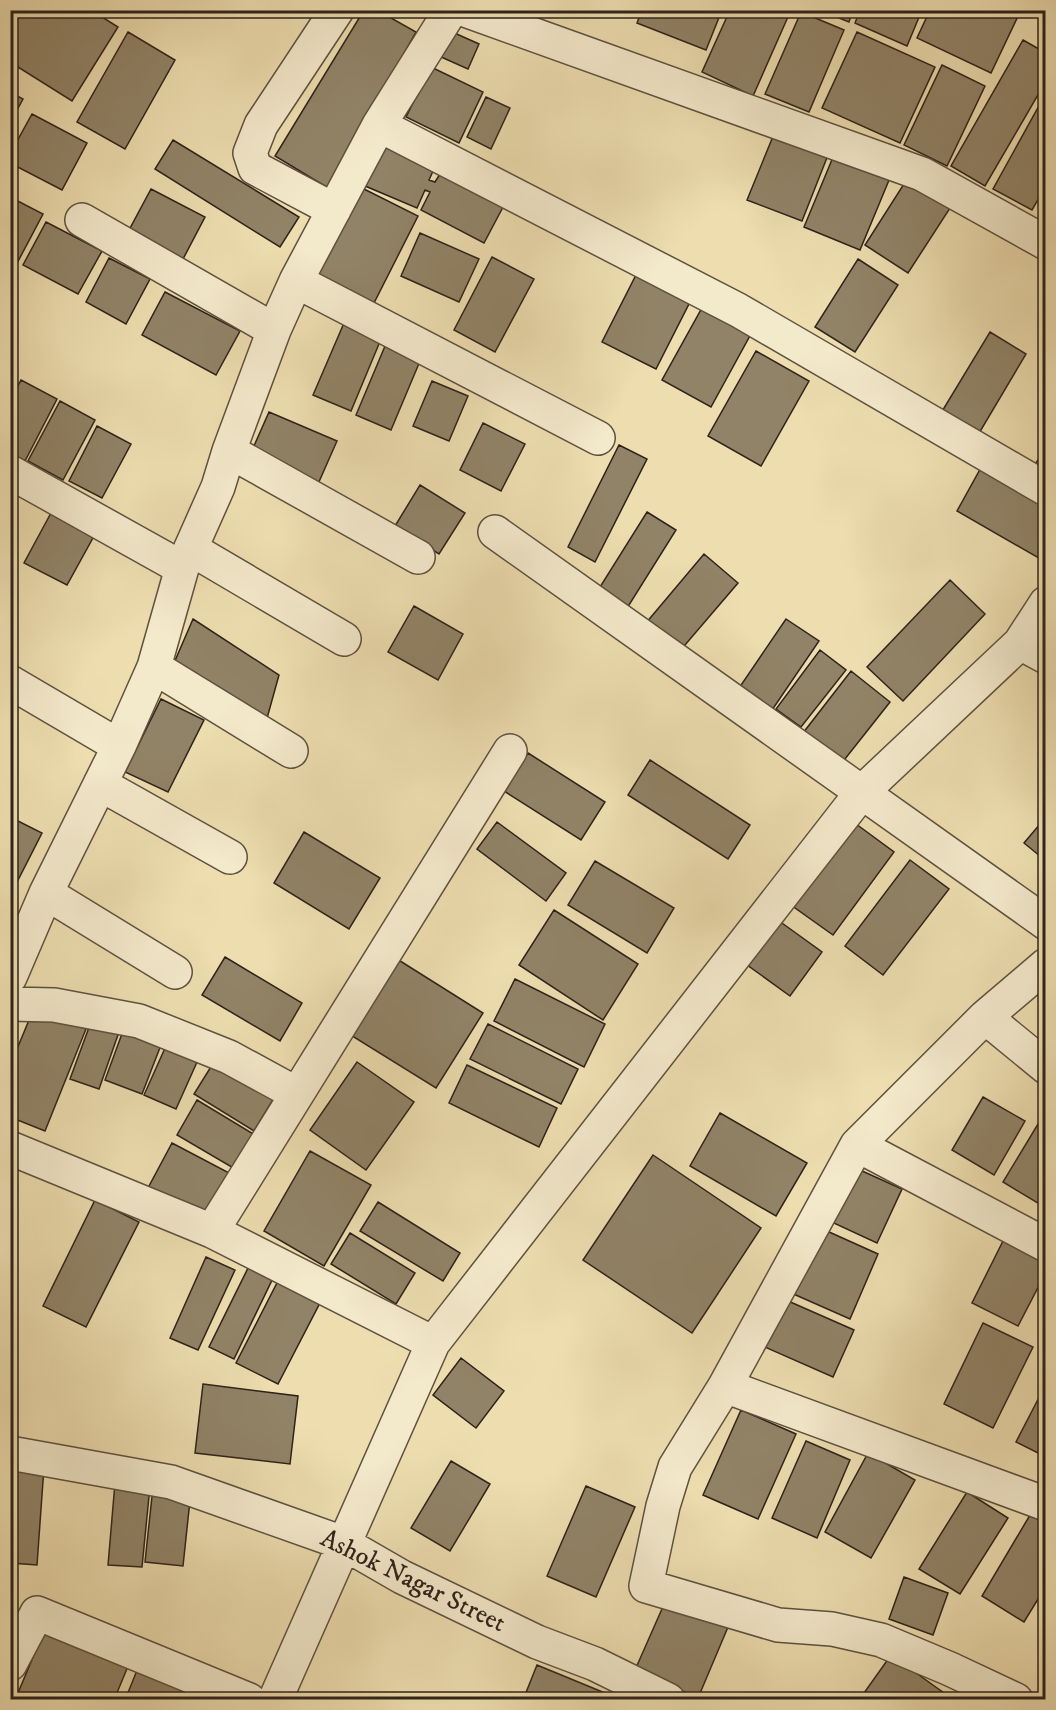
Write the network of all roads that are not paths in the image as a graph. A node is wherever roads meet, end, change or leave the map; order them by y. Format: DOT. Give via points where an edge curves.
graph roads {
  1 [pos="338,10"];
  2 [pos="452,10"];
  3 [pos="465,10"];
  4 [pos="379,125"];
  5 [pos="334,210"];
  6 [pos="82,220"];
  7 [pos="1046,243"];
  8 [pos="296,281"];
  9 [pos="274,330"];
  10 [pos="598,438"];
  11 [pos="229,451"];
  12 [pos="10,472"];
  13 [pos="1046,489"];
  14 [pos="495,532"];
  15 [pos="418,557"];
  16 [pos="187,558"];
  17 [pos="1046,603"];
  18 [pos="344,639"];
  19 [pos="1033,650"];
  20 [pos="154,667"];
  21 [pos="10,682"];
  22 [pos="119,746"];
  23 [pos="291,751"];
  24 [pos="510,751"];
  25 [pos="100,784"];
  26 [pos="862,792"];
  27 [pos="230,857"];
  28 [pos="46,893"];
  29 [pos="1046,923"];
  30 [pos="1046,964"];
  31 [pos="176,972"];
  32 [pos="10,977"];
  33 [pos="10,1004"];
  34 [pos="985,1017"];
  35 [pos="1046,1067"];
  36 [pos="297,1094"];
  37 [pos="857,1145"];
  38 [pos="10,1148"];
  39 [pos="212,1231"];
  40 [pos="1046,1245"];
  41 [pos="432,1342"];
  42 [pos="725,1386"];
  43 [pos="10,1453"];
  44 [pos="1046,1504"];
  45 [pos="343,1542"];
  46 [pos="10,1664"];
  47 [pos="249,1700"];
  48 [pos="275,1700"];
  49 [pos="668,1700"];
  50 [pos="1016,1700"];
  1 -- 5 [label="street" via="261,125 250,153 255,168"];
  2 -- 4 [label="street"];
  3 -- 7 [label="street" via="922,174"];
  4 -- 5 [label="street"];
  4 -- 13 [label="street" via="738,310"];
  5 -- 8 [label="street"];
  6 -- 9 [label="street"];
  8 -- 9 [label="street"];
  8 -- 10 [label="street"];
  9 -- 11 [label="street"];
  11 -- 15 [label="street"];
  11 -- 16 [label="street"];
  12 -- 16 [label="street"];
  14 -- 26 [label="street"];
  16 -- 18 [label="street"];
  16 -- 20 [label="street"];
  17 -- 19 [label="street"];
  19 -- 26 [label="street"];
  20 -- 22 [label="street"];
  20 -- 23 [label="street"];
  21 -- 22 [label="street"];
  22 -- 25 [label="street"];
  24 -- 36 [label="street"];
  25 -- 27 [label="street"];
  25 -- 28 [label="street"];
  26 -- 29 [label="street"];
  26 -- 41 [label="street"];
  28 -- 31 [label="street"];
  28 -- 32 [label="street"];
  30 -- 34 [label="street"];
  33 -- 36 [label="street" via="54,1005 139,1021 229,1057"];
  34 -- 35 [label="street"];
  34 -- 37 [label="street"];
  36 -- 39 [label="street"];
  37 -- 40 [label="street"];
  37 -- 42 [label="street"];
  38 -- 39 [label="street"];
  39 -- 41 [label="street"];
  41 -- 45 [label="street"];
  42 -- 44 [label="street"];
  42 -- 50 [label="street" via="675,1467 646,1586 778,1625 832,1629 881,1640"];
  43 -- 45 [label="street, Ashok Nagar Street" via="171,1482"];
  45 -- 48 [label="street"];
  45 -- 49 [label="street, Ashok Nagar Street" via="402,1577"];
  46 -- 47 [label="street" via="36,1613"];
}
